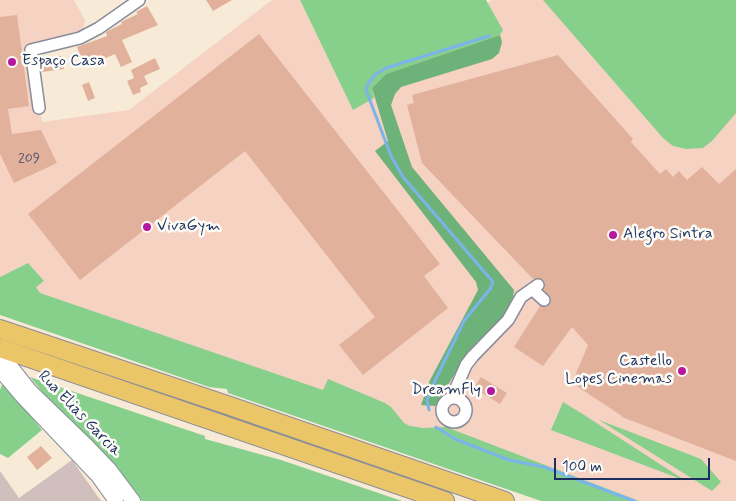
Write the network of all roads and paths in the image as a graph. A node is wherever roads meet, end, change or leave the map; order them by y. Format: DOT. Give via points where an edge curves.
graph roads {
  1 [pos="133,2"];
  2 [pos="39,108"];
  3 [pos="544,300"];
  4 [pos="0,329"];
  5 [pos="4,351"];
  6 [pos="0,370"];
  7 [pos="456,388"];
  8 [pos="116,501"];
  9 [pos="133,501"];
  10 [pos="445,501"];
  11 [pos="505,501"];
  1 -- 2 [label="street" via="80,38 31,50"];
  3 -- 7 [label="street" via="535,287 521,297 508,320 466,365"];
  4 -- 11 [label="highway"];
  5 -- 9 [label="street, Rua Elias Garcia" via="30,391 104,463"];
  5 -- 10 [label="highway"];
  6 -- 8 [label="street, Rua Elias Garcia" via="98,476"];
}
